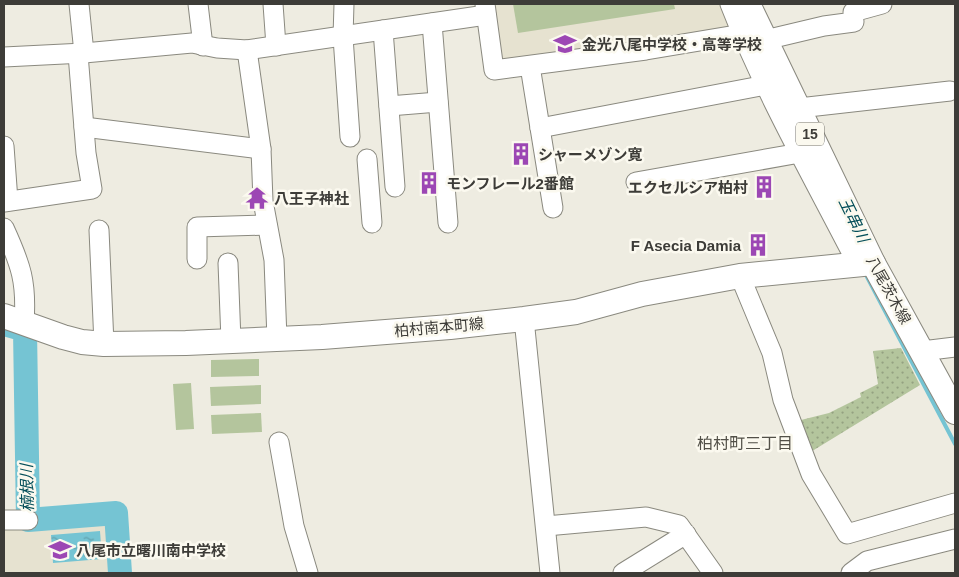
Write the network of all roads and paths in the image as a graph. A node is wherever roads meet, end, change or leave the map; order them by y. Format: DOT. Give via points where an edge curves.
graph roads {
  1 [pos="79,4"];
  2 [pos="198,4"];
  3 [pos="273,4"];
  4 [pos="344,4"];
  5 [pos="730,4"];
  6 [pos="748,4"];
  7 [pos="882,4"];
  8 [pos="852,8"];
  9 [pos="486,9"];
  10 [pos="438,16"];
  11 [pos="383,30"];
  12 [pos="753,32"];
  13 [pos="343,37"];
  14 [pos="203,46"];
  15 [pos="276,46"];
  16 [pos="247,50"];
  17 [pos="81,54"];
  18 [pos="4,57"];
  19 [pos="530,66"];
  20 [pos="766,85"];
  21 [pos="950,91"];
  22 [pos="438,102"];
  23 [pos="389,106"];
  24 [pos="799,108"];
  25 [pos="84,127"];
  26 [pos="540,128"];
  27 [pos="350,137"];
  28 [pos="4,146"];
  29 [pos="261,149"];
  30 [pos="808,150"];
  31 [pos="393,157"];
  32 [pos="636,182"];
  33 [pos="395,187"];
  34 [pos="6,201"];
  35 [pos="553,208"];
  36 [pos="372,223"];
  37 [pos="448,223"];
  38 [pos="267,225"];
  39 [pos="4,228"];
  40 [pos="100,230"];
  41 [pos="10,256"];
  42 [pos="198,259"];
  43 [pos="228,263"];
  44 [pos="866,264"];
  45 [pos="740,276"];
  46 [pos="524,319"];
  47 [pos="14,320"];
  48 [pos="278,339"];
  49 [pos="231,341"];
  50 [pos="104,344"];
  51 [pos="955,347"];
  52 [pos="922,351"];
  53 [pos="955,411"];
  54 [pos="279,442"];
  55 [pos="955,503"];
  56 [pos="4,520"];
  57 [pos="28,520"];
  58 [pos="546,526"];
  59 [pos="686,534"];
  60 [pos="955,539"];
  61 [pos="308,573"];
  62 [pos="550,573"];
  63 [pos="623,573"];
  64 [pos="713,573"];
  65 [pos="851,573"];
  1 -- 17 [label="street"];
  2 -- 14 [label="street"];
  3 -- 15 [label="street"];
  4 -- 13 [label="street"];
  5 -- 12 [label="street"];
  6 -- 12 [label="main road, 八尾茨木線 / 15"];
  7 -- 8 [label="street"];
  8 -- 12 [label="street" via="854,22"];
  9 -- 10 [label="street"];
  9 -- 19 [label="street" via="494,70"];
  10 -- 11 [label="street"];
  10 -- 22 [label="street"];
  11 -- 13 [label="street"];
  11 -- 23 [label="street"];
  12 -- 19 [label="street"];
  12 -- 20 [label="street"];
  12 -- 24 [label="main road, 八尾茨木線 / 15"];
  13 -- 15 [label="street"];
  13 -- 27 [label="street"];
  14 -- 16 [label="street"];
  14 -- 17 [label="street" via="192,43"];
  15 -- 16 [label="street"];
  16 -- 29 [label="street"];
  17 -- 18 [label="street"];
  17 -- 25 [label="street"];
  19 -- 26 [label="street"];
  20 -- 26 [label="street"];
  20 -- 30 [label="street"];
  21 -- 24 [label="street"];
  22 -- 23 [label="street"];
  22 -- 37 [label="street"];
  23 -- 31 [label="street"];
  24 -- 30 [label="main road, 八尾茨木線 / 15"];
  25 -- 29 [label="street"];
  25 -- 34 [label="street" via="92,189"];
  26 -- 35 [label="street"];
  28 -- 34 [label="street"];
  29 -- 38 [label="street"];
  30 -- 32 [label="street"];
  30 -- 44 [label="main road, 八尾茨木線 / 15"];
  31 -- 33 [label="street"];
  31 -- 36 [label="street" via="359,160"];
  38 -- 42 [label="street" via="196,227"];
  38 -- 48 [label="street" via="274,260"];
  39 -- 41 [label="street"];
  40 -- 50 [label="street"];
  41 -- 47 [label="street" via="22,272 25,288"];
  43 -- 49 [label="street"];
  44 -- 45 [label="main road, 柏村南本町線"];
  44 -- 52 [label="main road, 八尾茨木線 / 15"];
  45 -- 46 [label="main road, 柏村南本町線" via="642,294 576,312"];
  45 -- 55 [label="street" via="772,353 783,400 811,474 847,534"];
  46 -- 48 [label="main road, 柏村南本町線" via="384,333"];
  46 -- 58 [label="street"];
  47 -- 50 [label="main road, 柏村南本町線" via="82,342"];
  48 -- 49 [label="main road, 柏村南本町線"];
  49 -- 50 [label="main road, 柏村南本町線"];
  51 -- 52 [label="street"];
  52 -- 53 [label="main road, 八尾茨木線 / 15"];
  54 -- 61 [label="street" via="294,526"];
  56 -- 57 [label="street"];
  58 -- 59 [label="street" via="646,517 679,524"];
  58 -- 62 [label="street"];
  59 -- 63 [label="street"];
  59 -- 64 [label="street"];
  60 -- 65 [label="street" via="867,561"];
}
